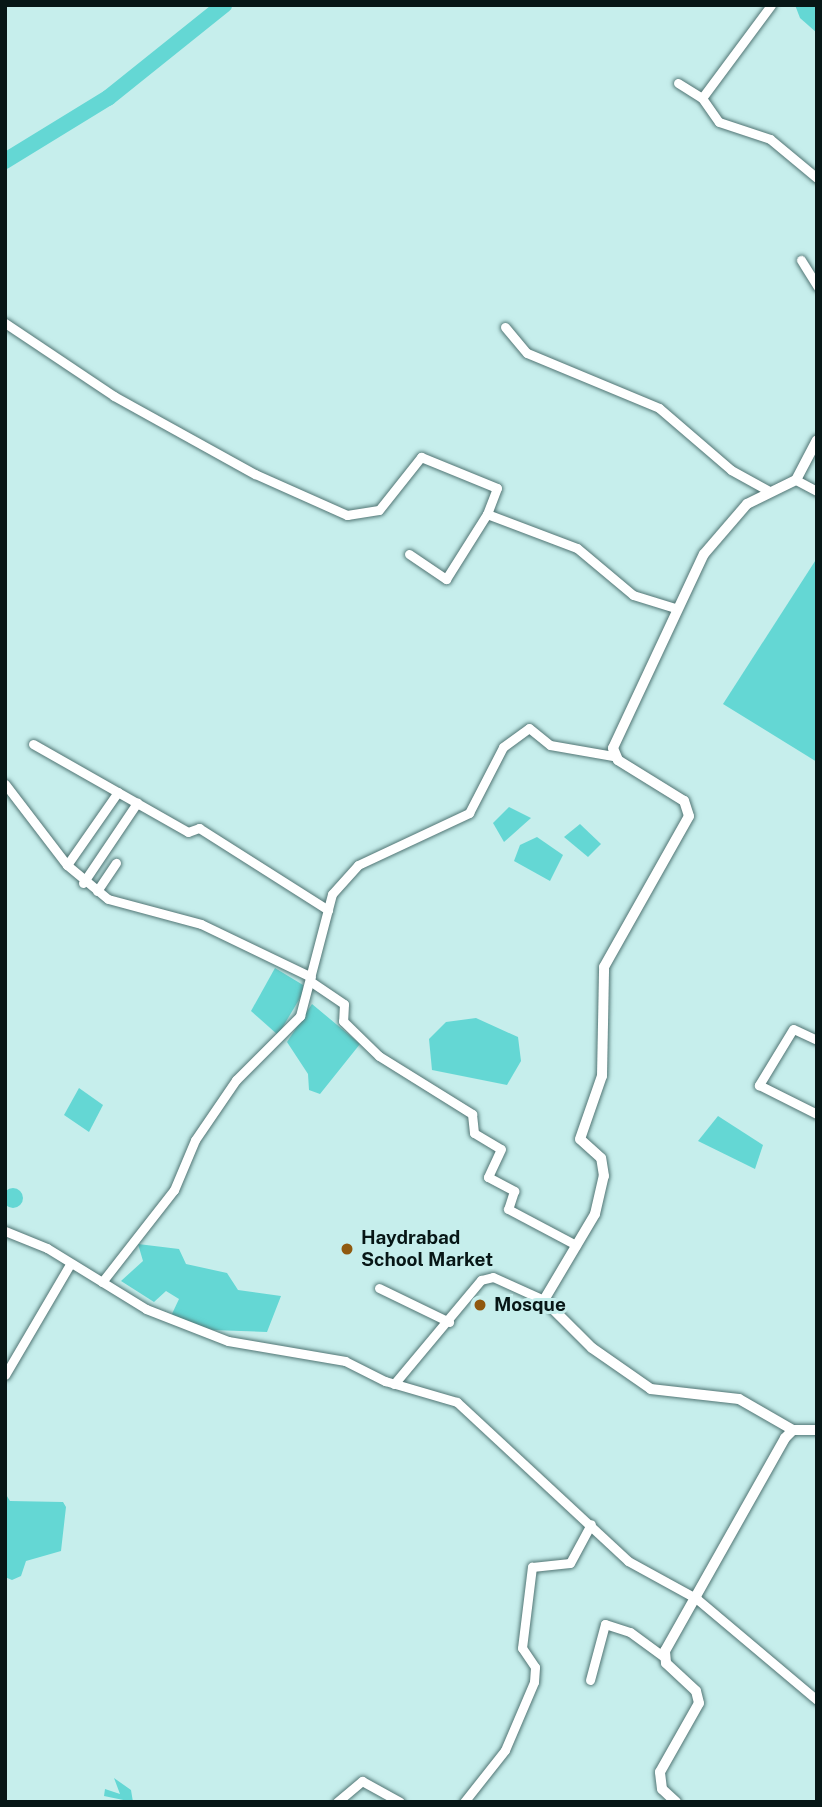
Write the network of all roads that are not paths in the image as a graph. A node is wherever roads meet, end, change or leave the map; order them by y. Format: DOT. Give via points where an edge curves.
graph roads {
  1 [pos="771,5"];
  2 [pos="678,83"];
  3 [pos="702,98"];
  4 [pos="817,178"];
  5 [pos="801,260"];
  6 [pos="817,286"];
  7 [pos="5,323"];
  8 [pos="505,327"];
  9 [pos="817,440"];
  10 [pos="796,480"];
  11 [pos="769,491"];
  12 [pos="817,491"];
  13 [pos="487,514"];
  14 [pos="409,554"];
  15 [pos="675,607"];
  16 [pos="33,744"];
  17 [pos="613,756"];
  18 [pos="5,783"];
  19 [pos="118,792"];
  20 [pos="137,803"];
  21 [pos="116,863"];
  22 [pos="67,865"];
  23 [pos="83,883"];
  24 [pos="97,891"];
  25 [pos="328,910"];
  26 [pos="310,979"];
  27 [pos="817,1040"];
  28 [pos="817,1114"];
  29 [pos="5,1231"];
  30 [pos="576,1245"];
  31 [pos="70,1264"];
  32 [pos="102,1282"];
  33 [pos="379,1288"];
  34 [pos="544,1300"];
  35 [pos="449,1322"];
  36 [pos="5,1375"];
  37 [pos="394,1384"];
  38 [pos="793,1430"];
  39 [pos="817,1430"];
  40 [pos="591,1524"];
  41 [pos="697,1599"];
  42 [pos="664,1657"];
  43 [pos="590,1680"];
  44 [pos="817,1700"];
  45 [pos="337,1802"];
  46 [pos="400,1802"];
  47 [pos="464,1802"];
  48 [pos="676,1802"];
  1 -- 3 [label="street"];
  2 -- 3 [label="street"];
  3 -- 4 [label="street" via="719,122 770,139"];
  5 -- 6 [label="street"];
  7 -- 13 [label="street" via="114,396 255,474 347,515 379,510 421,457 498,488"];
  8 -- 11 [label="street" via="527,353 659,408 731,470"];
  9 -- 10 [label="street"];
  10 -- 11 [label="street"];
  10 -- 12 [label="street"];
  11 -- 15 [label="street" via="747,504 704,554"];
  13 -- 14 [label="street" via="446,579"];
  13 -- 15 [label="street" via="577,548 633,596"];
  15 -- 17 [label="street"];
  16 -- 19 [label="street"];
  17 -- 25 [label="street" via="550,745 528,728 503,747 470,813 358,865 332,894"];
  17 -- 30 [label="street" via="684,801 689,816 604,967 602,1076 580,1139 605,1165 604,1176 595,1214"];
  18 -- 22 [label="street"];
  19 -- 20 [label="street"];
  19 -- 22 [label="street"];
  20 -- 23 [label="street"];
  20 -- 25 [label="street" via="188,832 199,828"];
  21 -- 24 [label="street"];
  22 -- 23 [label="street"];
  23 -- 24 [label="street"];
  24 -- 26 [label="street" via="201,924"];
  25 -- 26 [label="street"];
  26 -- 30 [label="street" via="344,1004 343,1021 379,1055 472,1114 474,1133 501,1149 488,1177 514,1191 508,1209"];
  26 -- 32 [label="street" via="300,1016 236,1080 195,1140 174,1191"];
  27 -- 28 [label="street" via="793,1029 759,1085"];
  29 -- 31 [label="street"];
  30 -- 34 [label="street"];
  31 -- 32 [label="street"];
  31 -- 36 [label="street"];
  32 -- 37 [label="street" via="146,1309 228,1341 345,1361"];
  33 -- 35 [label="street"];
  34 -- 35 [label="street" via="486,1278"];
  34 -- 38 [label="street" via="592,1348 651,1390 739,1399"];
  35 -- 37 [label="street"];
  37 -- 40 [label="street" via="457,1402"];
  38 -- 39 [label="street"];
  38 -- 41 [label="street"];
  40 -- 41 [label="street" via="628,1561"];
  40 -- 47 [label="street" via="570,1563 532,1567 522,1648 535,1667 534,1682 505,1750"];
  41 -- 42 [label="street"];
  41 -- 44 [label="street"];
  42 -- 43 [label="street" via="630,1632 605,1624"];
  42 -- 48 [label="street" via="696,1691 699,1703 660,1772 662,1789"];
  45 -- 46 [label="street" via="362,1781"];
}
